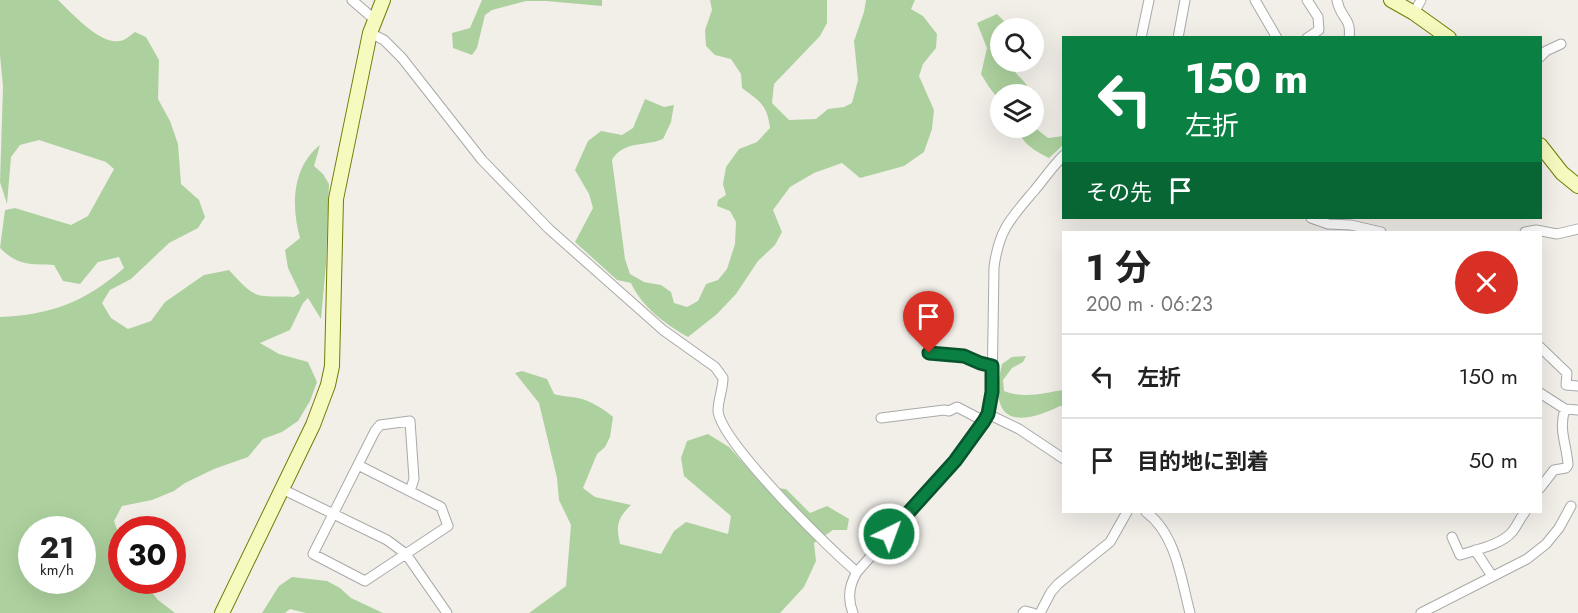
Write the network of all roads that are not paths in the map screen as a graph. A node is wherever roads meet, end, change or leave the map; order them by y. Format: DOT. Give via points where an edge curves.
graph roads {
  1 [pos="352,0"];
  2 [pos="383,0"];
  3 [pos="1149,0"];
  4 [pos="1185,0"];
  5 [pos="1255,0"];
  6 [pos="1307,0"];
  7 [pos="1337,0"];
  8 [pos="1391,0"];
  9 [pos="1421,0"];
  10 [pos="1414,13"];
  11 [pos="374,19"];
  12 [pos="370,33"];
  13 [pos="1141,36"];
  14 [pos="1178,36"];
  15 [pos="1275,36"];
  16 [pos="1310,36"];
  17 [pos="1349,36"];
  18 [pos="1446,36"];
  19 [pos="1561,44"];
  20 [pos="1542,55"];
  21 [pos="1542,148"];
  22 [pos="1062,157"];
  23 [pos="1578,186"];
  24 [pos="1314,219"];
  25 [pos="1352,221"];
  26 [pos="1578,229"];
  27 [pos="1379,231"];
  28 [pos="1542,231"];
  29 [pos="1542,349"];
  30 [pos="929,353"];
  31 [pos="992,366"];
  32 [pos="1578,386"];
  33 [pos="1542,394"];
  34 [pos="1565,409"];
  35 [pos="1578,410"];
  36 [pos="986,417"];
  37 [pos="881,418"];
  38 [pos="1062,458"];
  39 [pos="358,465"];
  40 [pos="1542,485"];
  41 [pos="282,489"];
  42 [pos="410,491"];
  43 [pos="1571,506"];
  44 [pos="1126,513"];
  45 [pos="1147,513"];
  46 [pos="1524,513"];
  47 [pos="333,514"];
  48 [pos="1452,537"];
  49 [pos="1475,550"];
  50 [pos="406,554"];
  51 [pos="857,572"];
  52 [pos="1492,576"];
  53 [pos="222,613"];
  54 [pos="447,613"];
  55 [pos="853,613"];
  56 [pos="1023,613"];
  57 [pos="1033,613"];
  58 [pos="1040,613"];
  59 [pos="1190,613"];
  60 [pos="1421,613"];
  1 -- 11 [label="street"];
  2 -- 11 [label="street"];
  3 -- 13 [label="street"];
  4 -- 14 [label="street"];
  5 -- 15 [label="street"];
  6 -- 16 [label="street" via="1318,17 1319,30"];
  7 -- 17 [label="street" via="1351,27"];
  8 -- 10 [label="street"];
  9 -- 10 [label="street"];
  10 -- 18 [label="street"];
  11 -- 12 [label="street"];
  12 -- 41 [label="street" via="336,199 332,366 320,408"];
  12 -- 51 [label="street" via="402,57 482,160 549,229 663,330 715,367 723,378 718,410 723,426 784,501"];
  19 -- 20 [label="street"];
  21 -- 23 [label="street"];
  22 -- 31 [label="street" via="1015,212 996,247"];
  24 -- 25 [label="street" via="1328,224"];
  25 -- 27 [label="street"];
  26 -- 28 [label="street" via="1557,234"];
  29 -- 32 [label="street" via="1567,373 1566,385"];
  30 -- 31 [label="street" via="964,356"];
  31 -- 36 [label="street" via="992,392"];
  33 -- 34 [label="street"];
  34 -- 35 [label="street"];
  34 -- 40 [label="street" via="1561,433 1568,465 1554,470"];
  36 -- 37 [label="street" via="957,407"];
  36 -- 38 [label="street" via="1019,429"];
  36 -- 51 [label="street" via="955,461"];
  39 -- 42 [label="street"];
  39 -- 42 [label="street" via="380,425 410,421 414,479"];
  39 -- 47 [label="street"];
  41 -- 47 [label="street"];
  41 -- 53 [label="street"];
  42 -- 50 [label="street" via="441,507 448,525"];
  43 -- 52 [label="street" via="1546,544 1527,559"];
  44 -- 58 [label="street" via="1110,542 1058,584"];
  45 -- 59 [label="street" via="1167,537"];
  46 -- 49 [label="street" via="1506,537"];
  47 -- 50 [label="street" via="387,540"];
  47 -- 50 [label="street" via="313,554 365,581"];
  48 -- 49 [label="street" via="1460,555"];
  49 -- 52 [label="street"];
  50 -- 54 [label="street"];
  51 -- 55 [label="street" via="850,582"];
  52 -- 60 [label="street"];
  56 -- 57 [label="street"];
}
